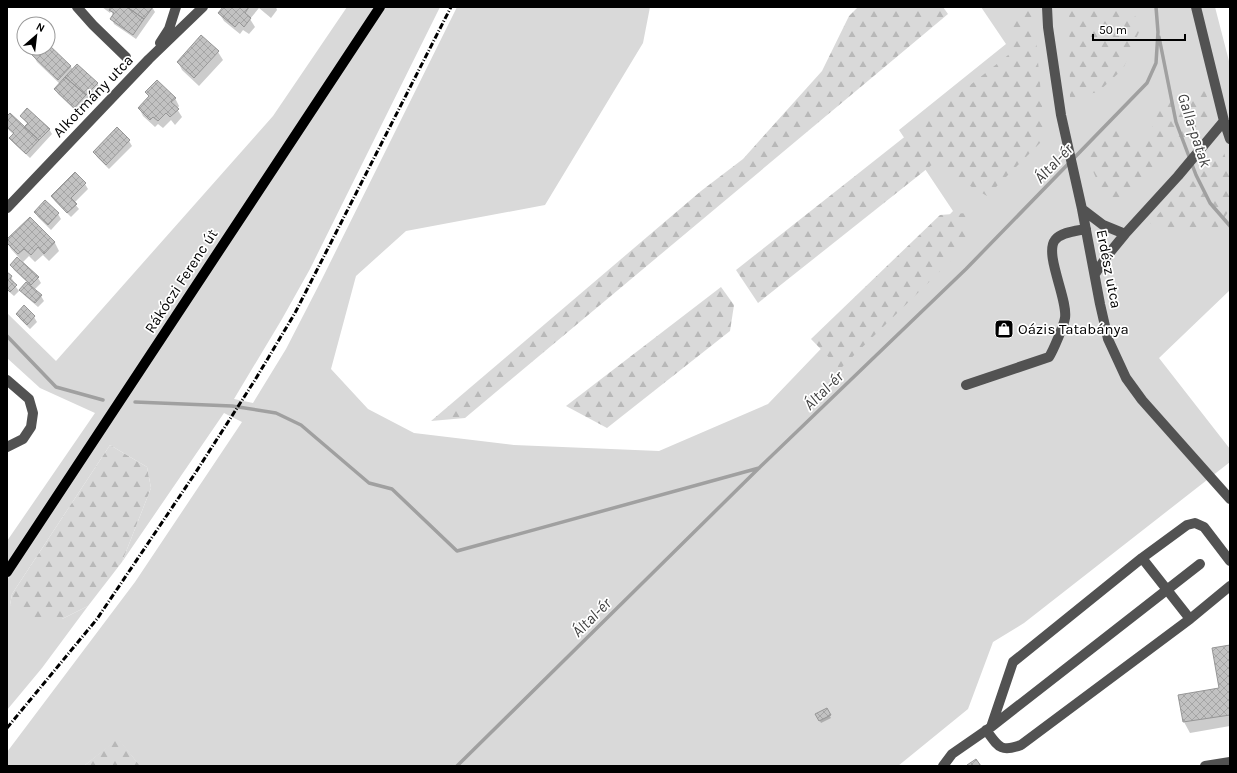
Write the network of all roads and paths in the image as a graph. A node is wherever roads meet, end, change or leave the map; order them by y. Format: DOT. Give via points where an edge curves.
graph roads {
  1 [pos="77,7"];
  2 [pos="176,7"];
  3 [pos="203,7"];
  4 [pos="380,7"];
  5 [pos="1047,7"];
  6 [pos="1196,7"];
  7 [pos="126,57"];
  8 [pos="149,59"];
  9 [pos="1224,121"];
  10 [pos="1230,139"];
  11 [pos="7,208"];
  12 [pos="1082,209"];
  13 [pos="1086,229"];
  14 [pos="1124,234"];
  15 [pos="1095,274"];
  16 [pos="7,380"];
  17 [pos="966,385"];
  18 [pos="7,447"];
  19 [pos="1228,492"];
  20 [pos="1142,558"];
  21 [pos="1230,561"];
  22 [pos="1200,564"];
  23 [pos="7,572"];
  24 [pos="1230,586"];
  25 [pos="1167,589"];
  26 [pos="1190,619"];
  27 [pos="989,728"];
  28 [pos="1230,764"];
  29 [pos="943,766"];
  30 [pos="1206,766"];
  1 -- 7 [label="street"];
  2 -- 8 [label="street" via="169,29"];
  3 -- 8 [label="street, Alkotmány utca"];
  4 -- 23 [label="main road, Rákóczi Ferenc út"];
  5 -- 12 [label="street, Erdész utca" via="1061,115"];
  6 -- 9 [label="street"];
  8 -- 11 [label="street, Alkotmány utca"];
  9 -- 10 [label="street"];
  9 -- 14 [label="street" via="1178,176"];
  12 -- 13 [label="street, Erdész utca"];
  12 -- 14 [label="street" via="1103,225"];
  13 -- 15 [label="street, Erdész utca"];
  13 -- 17 [label="street" via="1066,233 1055,240 1051,251 1065,318 1049,358"];
  14 -- 15 [label="street"];
  15 -- 19 [label="street, Erdész utca" via="1108,339 1126,378 1142,400"];
  16 -- 18 [label="street" via="29,398 33,413 31,427 23,439"];
  20 -- 21 [label="street" via="1187,525 1195,523 1204,527"];
  20 -- 25 [label="street"];
  20 -- 27 [label="street" via="1013,662"];
  22 -- 25 [label="street"];
  24 -- 26 [label="street"];
  25 -- 26 [label="street"];
  25 -- 27 [label="street"];
  26 -- 27 [label="street" via="1021,745 1010,749 998,746"];
  27 -- 29 [label="street" via="952,754"];
  28 -- 30 [label="street"];
}
